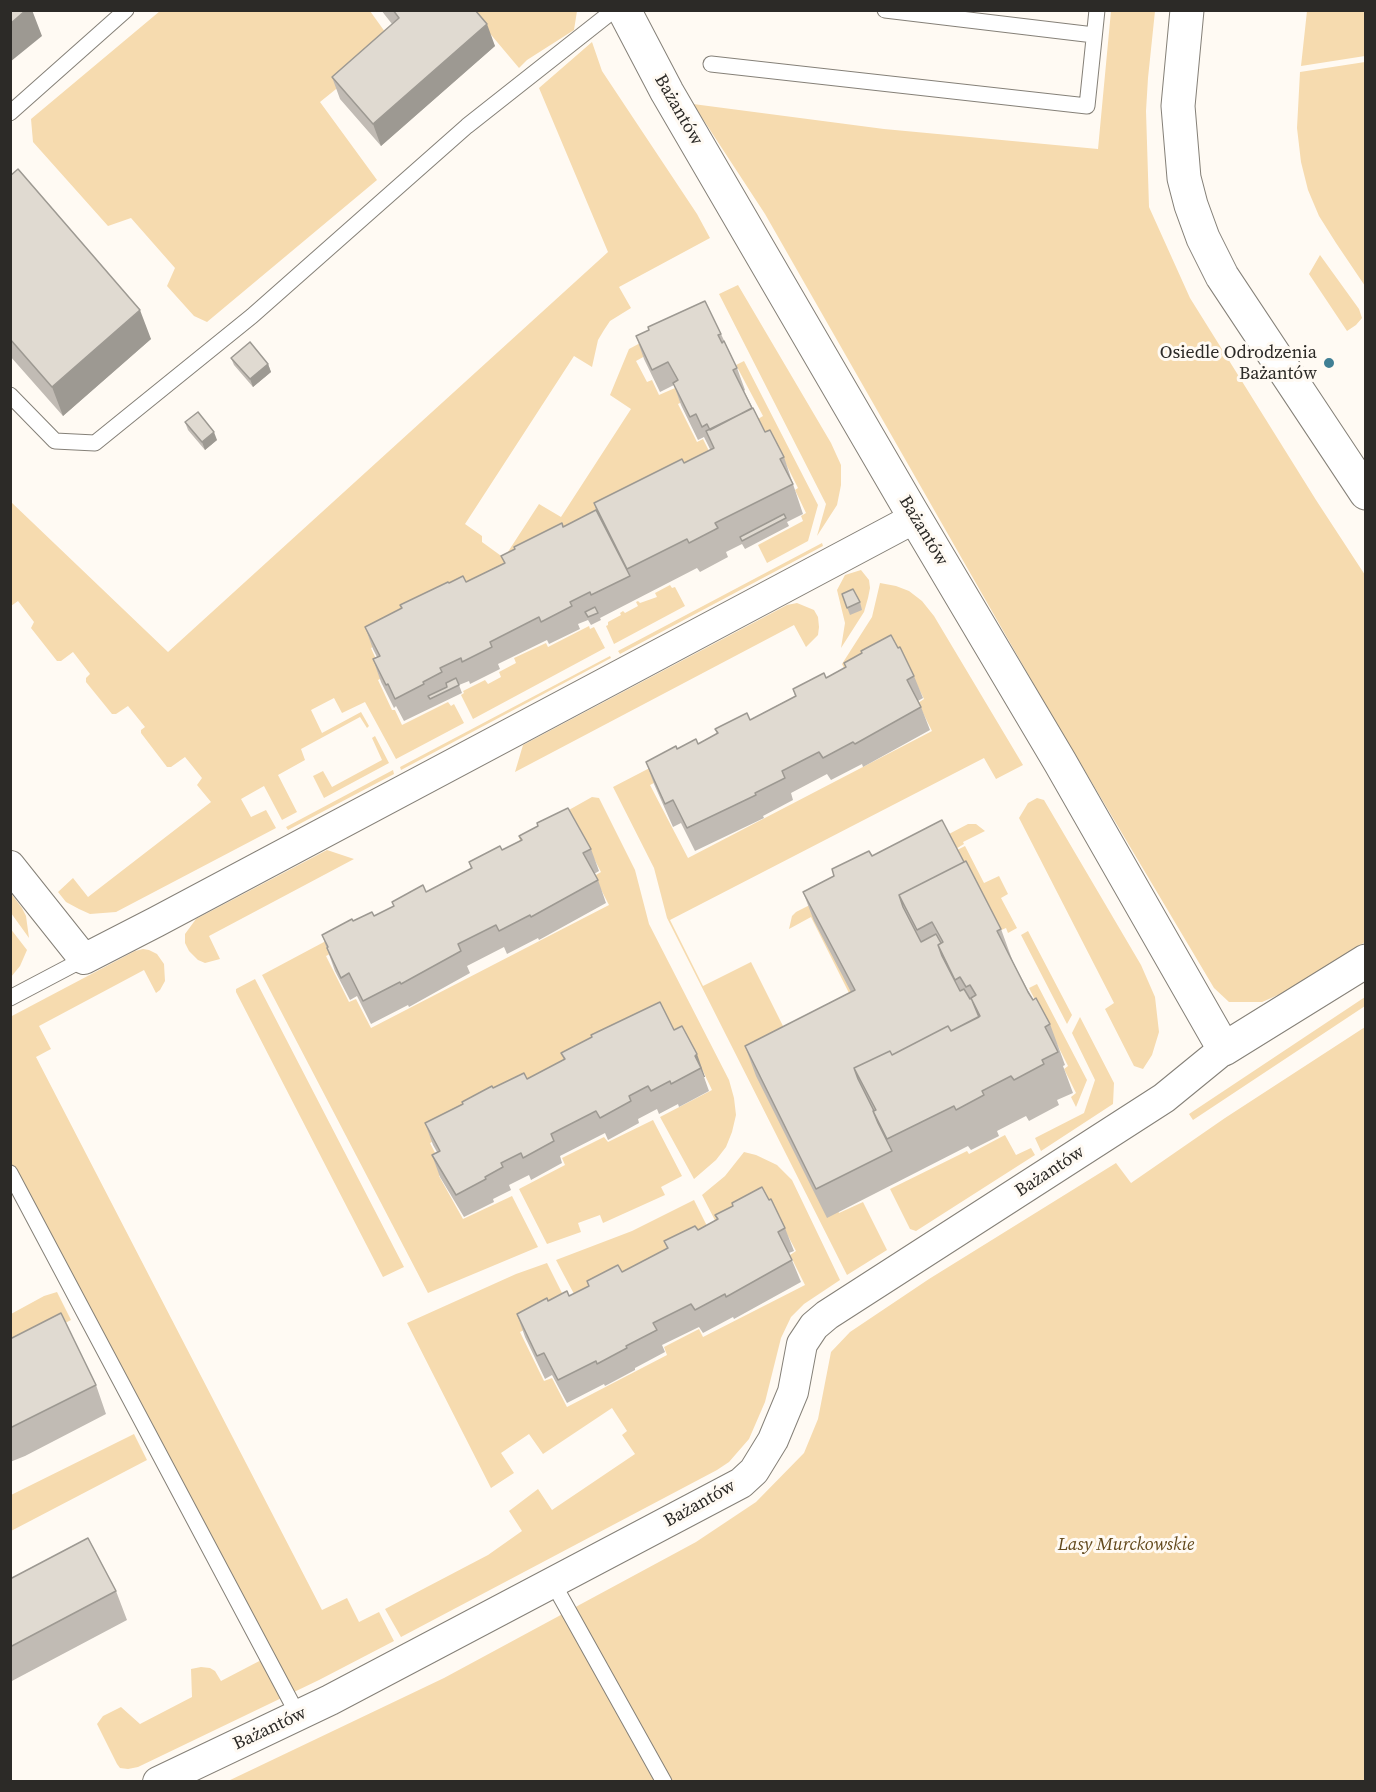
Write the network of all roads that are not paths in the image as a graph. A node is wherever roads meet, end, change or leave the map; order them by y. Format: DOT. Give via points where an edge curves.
graph roads {
  1 [pos="126,10"];
  2 [pos="614,10"];
  3 [pos="624,10"];
  4 [pos="885,10"];
  5 [pos="1097,10"];
  6 [pos="1187,10"];
  7 [pos="1094,35"];
  8 [pos="711,64"];
  9 [pos="10,112"];
  10 [pos="10,395"];
  11 [pos="1365,493"];
  12 [pos="915,518"];
  13 [pos="10,866"];
  14 [pos="84,959"];
  15 [pos="1365,961"];
  16 [pos="10,998"];
  17 [pos="1224,1049"];
  18 [pos="10,1173"];
  19 [pos="553,1582"];
  20 [pos="298,1715"];
  21 [pos="171,1779"];
  22 [pos="664,1782"];
  1 -- 9 [label="lane"];
  2 -- 10 [label="lane" via="467,126 252,316 95,442 55,441"];
  3 -- 12 [label="street, Bażantów" via="667,92"];
  4 -- 7 [label="lane"];
  5 -- 7 [label="lane"];
  6 -- 11 [label="street" via="1178,106 1184,178 1203,238 1222,276"];
  7 -- 8 [label="lane" via="1087,106"];
  12 -- 14 [label="street"];
  12 -- 17 [label="street, Bażantów"];
  13 -- 14 [label="street"];
  14 -- 16 [label="lane"];
  15 -- 17 [label="street, Bażantów"];
  17 -- 19 [label="street, Bażantów" via="1164,1098 814,1326 802,1344 793,1392 773,1440 754,1471 741,1483"];
  18 -- 20 [label="lane"];
  19 -- 20 [label="street, Bażantów"];
  19 -- 22 [label="lane"];
  20 -- 21 [label="street, Bażantów"];
}
